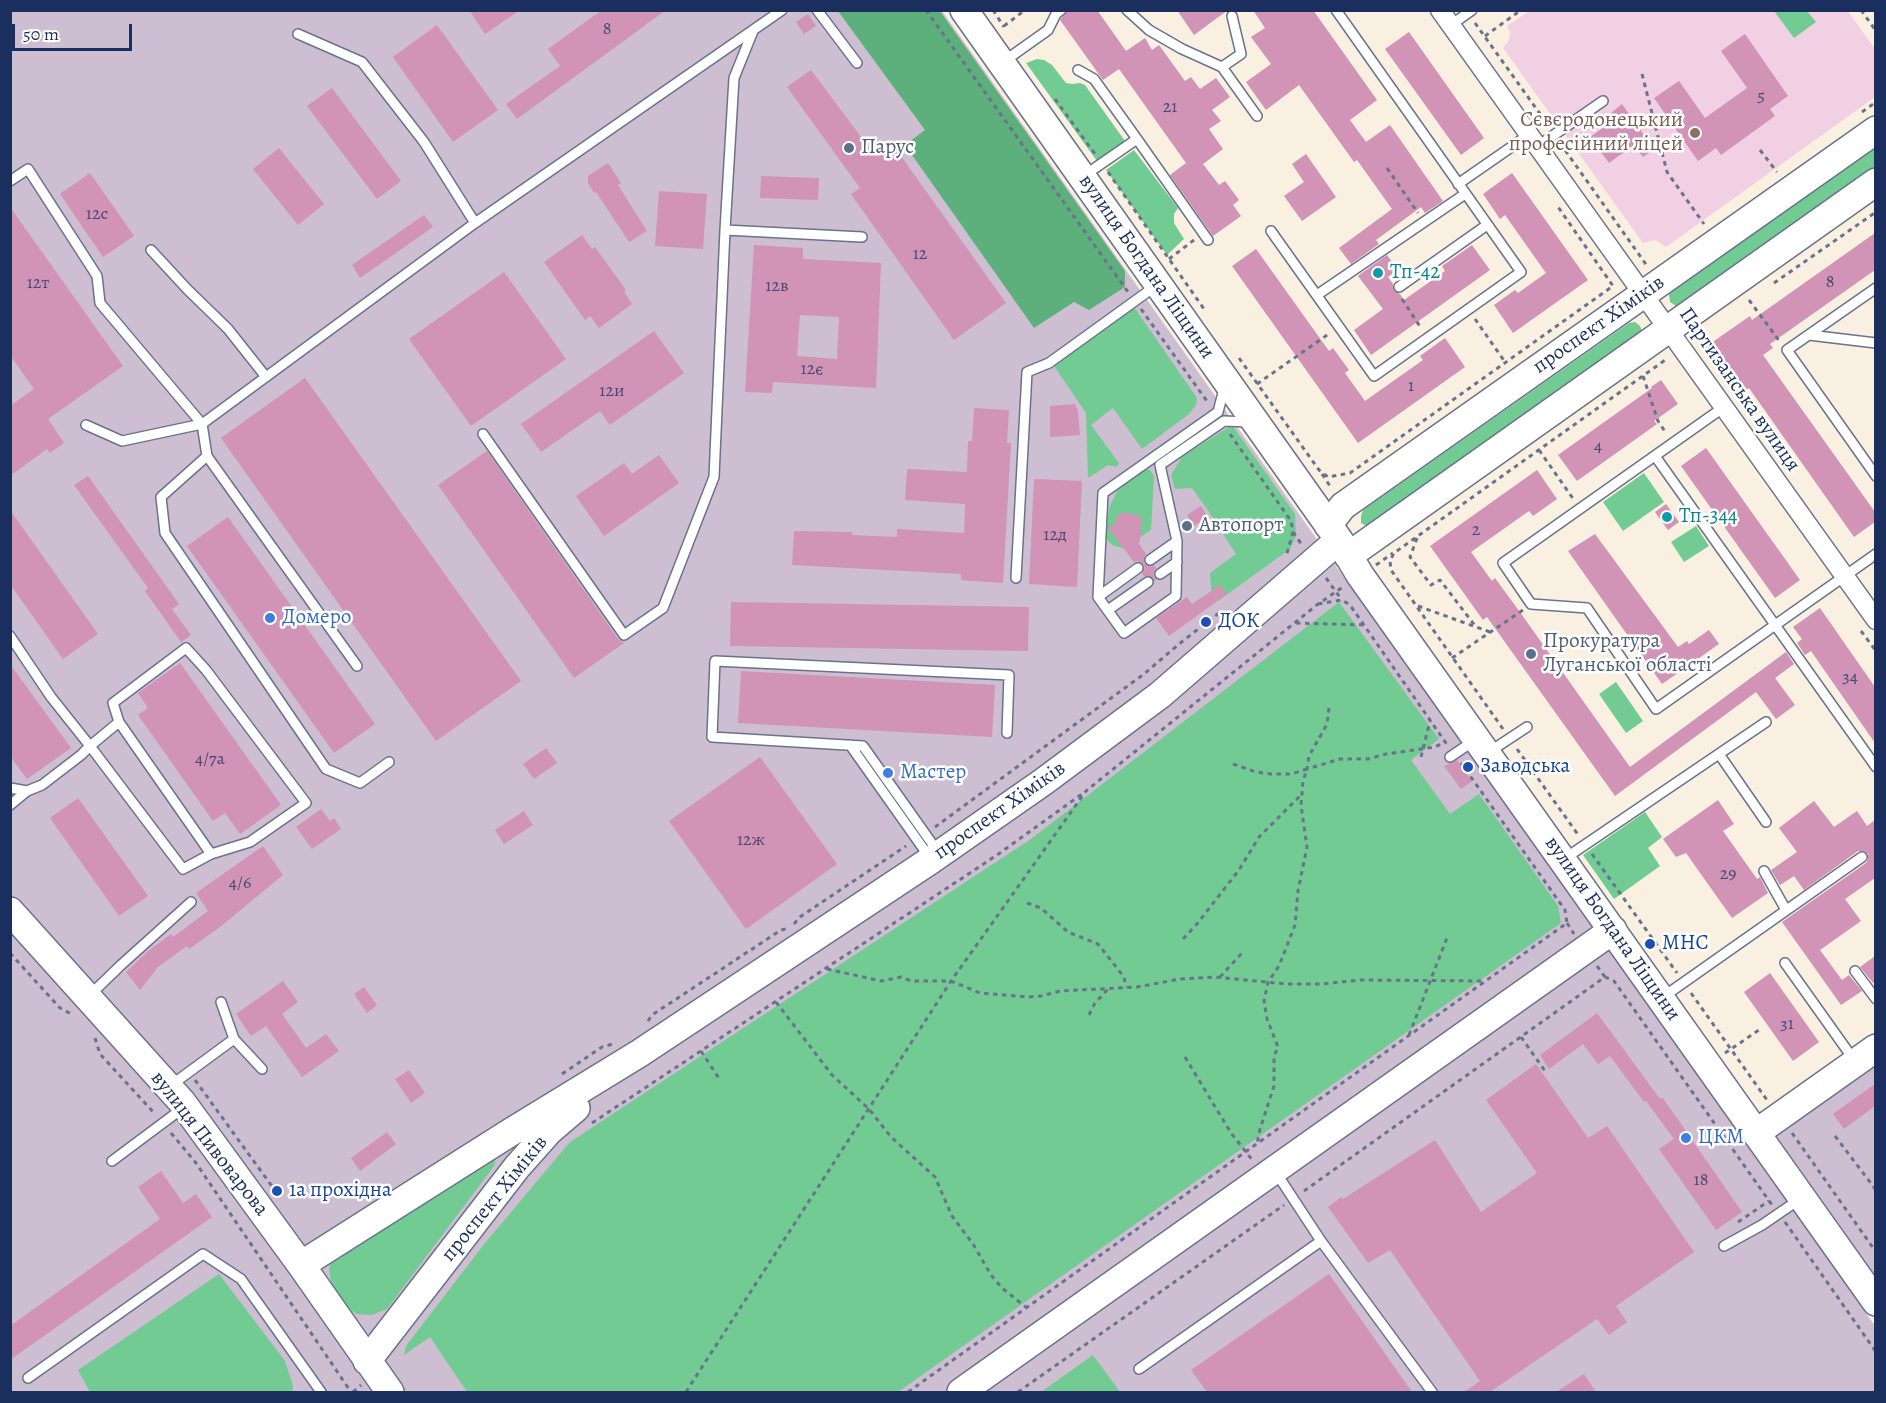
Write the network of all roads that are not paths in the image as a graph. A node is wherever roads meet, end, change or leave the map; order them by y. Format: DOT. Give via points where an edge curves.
graph roads {
  1 [pos="782,10"];
  2 [pos="817,10"];
  3 [pos="964,10"];
  4 [pos="1061,10"];
  5 [pos="1127,10"];
  6 [pos="1336,10"];
  7 [pos="1470,12"];
  8 [pos="1232,16"];
  9 [pos="1446,18"];
  10 [pos="753,32"];
  11 [pos="297,34"];
  12 [pos="1011,56"];
  13 [pos="856,63"];
  14 [pos="1222,67"];
  15 [pos="1078,70"];
  16 [pos="1603,101"];
  17 [pos="1257,116"];
  18 [pos="1867,123"];
  19 [pos="1137,139"];
  20 [pos="1534,140"];
  21 [pos="1092,170"];
  22 [pos="10,181"];
  23 [pos="1875,182"];
  24 [pos="1458,184"];
  25 [pos="1465,194"];
  26 [pos="475,223"];
  27 [pos="1487,225"];
  28 [pos="725,230"];
  29 [pos="1271,231"];
  30 [pos="862,237"];
  31 [pos="1206,237"];
  32 [pos="151,250"];
  33 [pos="1159,284"];
  34 [pos="1399,287"];
  35 [pos="1875,288"];
  36 [pos="1317,294"];
  37 [pos="1644,294"];
  38 [pos="1668,329"];
  39 [pos="1809,335"];
  40 [pos="1875,343"];
  41 [pos="1232,368"];
  42 [pos="266,377"];
  43 [pos="1724,407"];
  44 [pos="1255,422"];
  45 [pos="202,424"];
  46 [pos="86,425"];
  47 [pos="483,434"];
  48 [pos="207,456"];
  49 [pos="1655,456"];
  50 [pos="1875,476"];
  51 [pos="1338,540"];
  52 [pos="1177,541"];
  53 [pos="1875,554"];
  54 [pos="1150,560"];
  55 [pos="1177,562"];
  56 [pos="1138,568"];
  57 [pos="1160,574"];
  58 [pos="1844,576"];
  59 [pos="1016,578"];
  60 [pos="1148,582"];
  61 [pos="1098,597"];
  62 [pos="1108,610"];
  63 [pos="1875,620"];
  64 [pos="1775,625"];
  65 [pos="10,636"];
  66 [pos="357,666"];
  67 [pos="119,722"];
  68 [pos="1766,722"];
  69 [pos="1527,727"];
  70 [pos="1007,733"];
  71 [pos="90,746"];
  72 [pos="1482,746"];
  73 [pos="1719,754"];
  74 [pos="1452,756"];
  75 [pos="389,762"];
  76 [pos="1875,767"];
  77 [pos="10,788"];
  78 [pos="27,791"];
  79 [pos="10,805"];
  80 [pos="1766,822"];
  81 [pos="928,847"];
  82 [pos="211,854"];
  83 [pos="1862,857"];
  84 [pos="1562,860"];
  85 [pos="1764,871"];
  86 [pos="191,902"];
  87 [pos="1786,910"];
  88 [pos="10,911"];
  89 [pos="1613,930"];
  90 [pos="1785,963"];
  91 [pos="1855,971"];
  92 [pos="1661,998"];
  93 [pos="1875,999"];
  94 [pos="221,1002"];
  95 [pos="82,1007"];
  96 [pos="234,1039"];
  97 [pos="642,1040"];
  98 [pos="1866,1055"];
  99 [pos="262,1069"];
  100 [pos="181,1088"];
  101 [pos="1756,1133"];
  102 [pos="112,1161"];
  103 [pos="1275,1170"];
  104 [pos="1802,1197"];
  105 [pos="1322,1241"];
  106 [pos="1724,1246"];
  107 [pos="301,1265"];
  108 [pos="1873,1295"];
  109 [pos="1139,1369"];
  110 [pos="377,1375"];
  111 [pos="28,1378"];
  112 [pos="321,1392"];
  113 [pos="961,1392"];
  114 [pos="1432,1392"];
  1 -- 10 [label="lane"];
  2 -- 13 [label="lane"];
  3 -- 12 [label="street, вулиця Богдана Ліщини"];
  4 -- 12 [label="lane" via="1048,30"];
  5 -- 14 [label="lane" via="1165,40"];
  6 -- 24 [label="lane"];
  7 -- 9 [label="lane"];
  8 -- 14 [label="lane" via="1241,54"];
  9 -- 20 [label="street, Партизанська вулиця"];
  10 -- 26 [label="lane"];
  10 -- 28 [label="lane" via="734,78"];
  11 -- 26 [label="lane" via="362,62 424,142"];
  12 -- 21 [label="street, вулиця Богдана Ліщини"];
  14 -- 17 [label="lane"];
  15 -- 19 [label="lane" via="1094,80"];
  16 -- 20 [label="lane" via="1554,134"];
  18 -- 37 [label="street, проспект Хіміків"];
  19 -- 21 [label="lane"];
  19 -- 31 [label="lane"];
  20 -- 24 [label="lane"];
  20 -- 37 [label="street, Партизанська вулиця"];
  21 -- 33 [label="street, вулиця Богдана Ліщини"];
  22 -- 45 [label="lane" via="28,168 97,276 100,303"];
  23 -- 38 [label="street, проспект Хіміків"];
  24 -- 25 [label="lane"];
  25 -- 27 [label="lane"];
  25 -- 36 [label="lane"];
  26 -- 42 [label="lane"];
  27 -- 34 [label="lane"];
  27 -- 36 [label="lane" via="1521,272 1374,376"];
  28 -- 30 [label="lane"];
  28 -- 47 [label="lane" via="714,477 663,608 624,635"];
  29 -- 36 [label="lane"];
  32 -- 42 [label="lane" via="220,320"];
  33 -- 41 [label="street, вулиця Богдана Ліщини"];
  33 -- 59 [label="lane" via="1049,363 1027,372"];
  35 -- 39 [label="lane"];
  37 -- 38 [label="street, Партизанська вулиця"];
  37 -- 51 [label="street, проспект Хіміків" via="1343,506"];
  38 -- 43 [label="street, Партизанська вулиця"];
  38 -- 51 [label="street, проспект Хіміків"];
  39 -- 40 [label="lane"];
  39 -- 50 [label="lane" via="1787,350"];
  41 -- 44 [label="street, вулиця Богдана Ліщини"];
  41 -- 61 [label="lane" via="1218,412 1103,493"];
  42 -- 45 [label="lane"];
  43 -- 49 [label="lane"];
  43 -- 58 [label="street, Партизанська вулиця"];
  44 -- 51 [label="street, вулиця Богдана Ліщини"];
  44 -- 52 [label="lane" via="1224,421 1160,465"];
  45 -- 46 [label="lane" via="122,441"];
  45 -- 48 [label="lane"];
  48 -- 66 [label="lane"];
  48 -- 75 [label="lane" via="161,497 165,533 326,769 360,783"];
  49 -- 64 [label="lane"];
  49 -- 64 [label="lane" via="1503,563 1531,604 1587,608 1656,709"];
  51 -- 72 [label="street, вулиця Богдана Ліщини"];
  51 -- 81 [label="street, проспект Хіміків" via="1160,695 1043,782"];
  52 -- 54 [label="lane"];
  52 -- 55 [label="lane"];
  53 -- 58 [label="lane"];
  55 -- 57 [label="lane"];
  55 -- 62 [label="lane" via="1176,596 1124,633"];
  56 -- 61 [label="lane"];
  58 -- 63 [label="street, Партизанська вулиця"];
  58 -- 64 [label="lane"];
  60 -- 62 [label="lane"];
  61 -- 62 [label="lane"];
  64 -- 76 [label="lane"];
  65 -- 71 [label="lane"];
  67 -- 71 [label="lane"];
  67 -- 82 [label="lane"];
  67 -- 82 [label="lane" via="113,703 186,648 306,803 250,842"];
  68 -- 73 [label="lane"];
  69 -- 72 [label="lane"];
  70 -- 81 [label="lane" via="1009,675 715,661 712,737 850,745"];
  71 -- 78 [label="lane" via="42,785"];
  71 -- 82 [label="lane" via="183,869"];
  72 -- 74 [label="lane"];
  72 -- 84 [label="street, вулиця Богдана Ліщини"];
  73 -- 80 [label="lane"];
  73 -- 84 [label="lane"];
  77 -- 78 [label="lane"];
  78 -- 79 [label="lane"];
  81 -- 97 [label="street, проспект Хіміків"];
  83 -- 87 [label="lane"];
  84 -- 89 [label="street, вулиця Богдана Ліщини"];
  85 -- 87 [label="lane"];
  86 -- 95 [label="lane" via="121,965"];
  87 -- 92 [label="lane"];
  88 -- 95 [label="street, вулиця Пивоварова"];
  89 -- 92 [label="street, вулиця Богдана Ліщини"];
  89 -- 103 [label="street"];
  90 -- 98 [label="lane"];
  91 -- 93 [label="lane"];
  92 -- 101 [label="street, вулиця Богдана Ліщини"];
  94 -- 96 [label="lane"];
  95 -- 100 [label="street, вулиця Пивоварова"];
  96 -- 99 [label="lane"];
  96 -- 100 [label="lane"];
  97 -- 107 [label="street, проспект Хіміків"];
  97 -- 110 [label="street, проспект Хіміків" via="517,1167"];
  98 -- 101 [label="street"];
  100 -- 102 [label="lane" via="163,1123"];
  100 -- 107 [label="street, вулиця Пивоварова"];
  101 -- 104 [label="street, вулиця Богдана Ліщини"];
  103 -- 105 [label="lane"];
  103 -- 113 [label="street"];
  104 -- 106 [label="lane"];
  104 -- 108 [label="street, вулиця Богдана Ліщини"];
  105 -- 109 [label="lane"];
  105 -- 114 [label="lane"];
  107 -- 110 [label="street, вулиця Пивоварова"];
  111 -- 112 [label="lane" via="203,1254 242,1279"];
}
